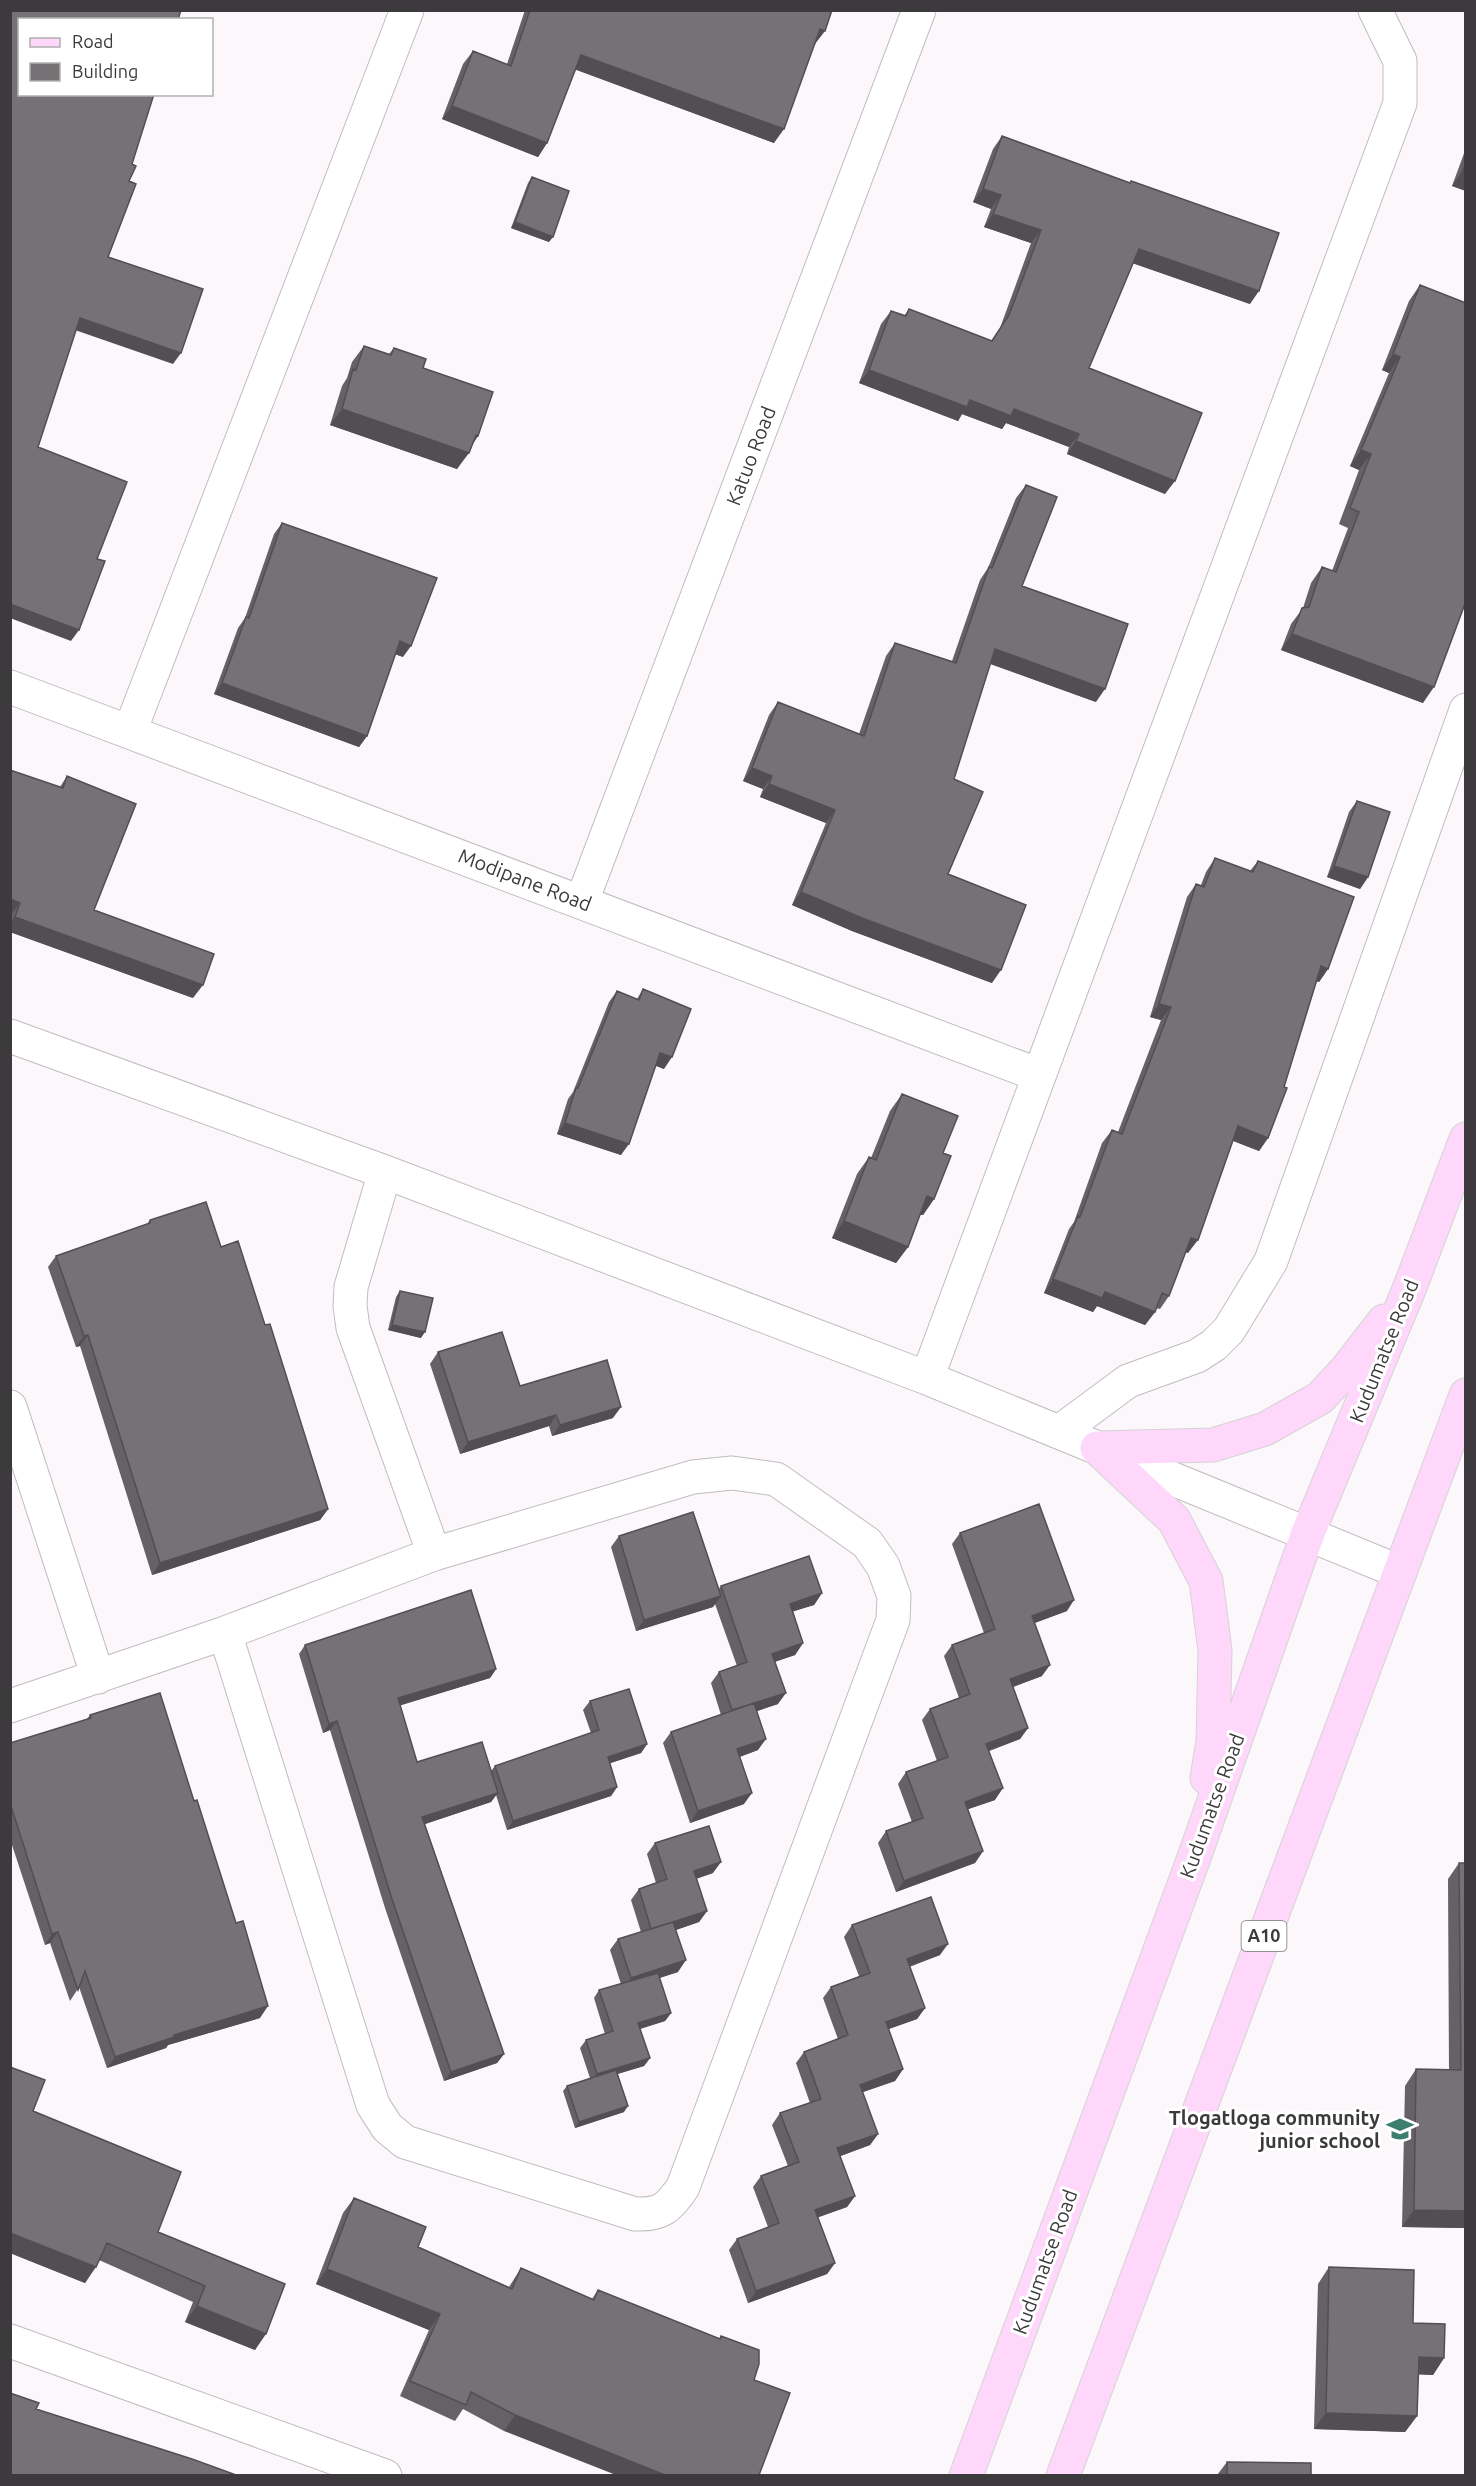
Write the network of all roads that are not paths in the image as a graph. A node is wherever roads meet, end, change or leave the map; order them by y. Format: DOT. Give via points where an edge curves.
graph roads {
  1 [pos="407,10"];
  2 [pos="919,10"];
  3 [pos="1375,10"];
  4 [pos="10,687"];
  5 [pos="1466,710"];
  6 [pos="130,731"];
  7 [pos="582,901"];
  8 [pos="10,1036"];
  9 [pos="1039,1074"];
  10 [pos="1466,1139"];
  11 [pos="385,1172"];
  12 [pos="1410,1287"];
  13 [pos="927,1378"];
  14 [pos="1466,1395"];
  15 [pos="10,1407"];
  16 [pos="1059,1432"];
  17 [pos="1097,1448"];
  18 [pos="1308,1533"];
  19 [pos="434,1554"];
  20 [pos="1400,1572"];
  21 [pos="225,1633"];
  22 [pos="98,1677"];
  23 [pos="10,1706"];
  24 [pos="1195,1855"];
  25 [pos="10,2341"];
  26 [pos="385,2475"];
  27 [pos="966,2475"];
  28 [pos="1063,2475"];
  1 -- 6 [label="street"];
  2 -- 7 [label="street, Katuo Road"];
  3 -- 9 [label="street" via="1400,61 1400,103"];
  4 -- 6 [label="street, Modipane Road"];
  5 -- 16 [label="street" via="1271,1261 1228,1330 1214,1345 1197,1356 1128,1381"];
  6 -- 7 [label="street, Modipane Road"];
  7 -- 9 [label="street, Modipane Road"];
  8 -- 11 [label="street"];
  9 -- 13 [label="street"];
  10 -- 12 [label="main road, Kudumatse Road"];
  11 -- 13 [label="street"];
  11 -- 19 [label="street" via="351,1287 350,1306 353,1328"];
  12 -- 17 [label="main road" via="1320,1398 1265,1429 1213,1445"];
  12 -- 18 [label="main road, Kudumatse Road"];
  13 -- 16 [label="street"];
  14 -- 20 [label="main road, A10"];
  15 -- 22 [label="street"];
  16 -- 17 [label="street"];
  17 -- 18 [label="street"];
  17 -- 24 [label="main road" via="1174,1520 1206,1581 1215,1650 1213,1741"];
  18 -- 20 [label="street"];
  18 -- 24 [label="main road, Kudumatse Road"];
  19 -- 21 [label="street"];
  19 -- 21 [label="street" via="693,1477 732,1473 776,1479 867,1543 894,1596 893,1620 682,2187 673,2203 654,2215 635,2214 405,2142 387,2127 373,2105"];
  20 -- 28 [label="main road, A10"];
  21 -- 22 [label="street"];
  22 -- 23 [label="street"];
  24 -- 27 [label="main road, Kudumatse Road"];
  25 -- 26 [label="street"];
}
